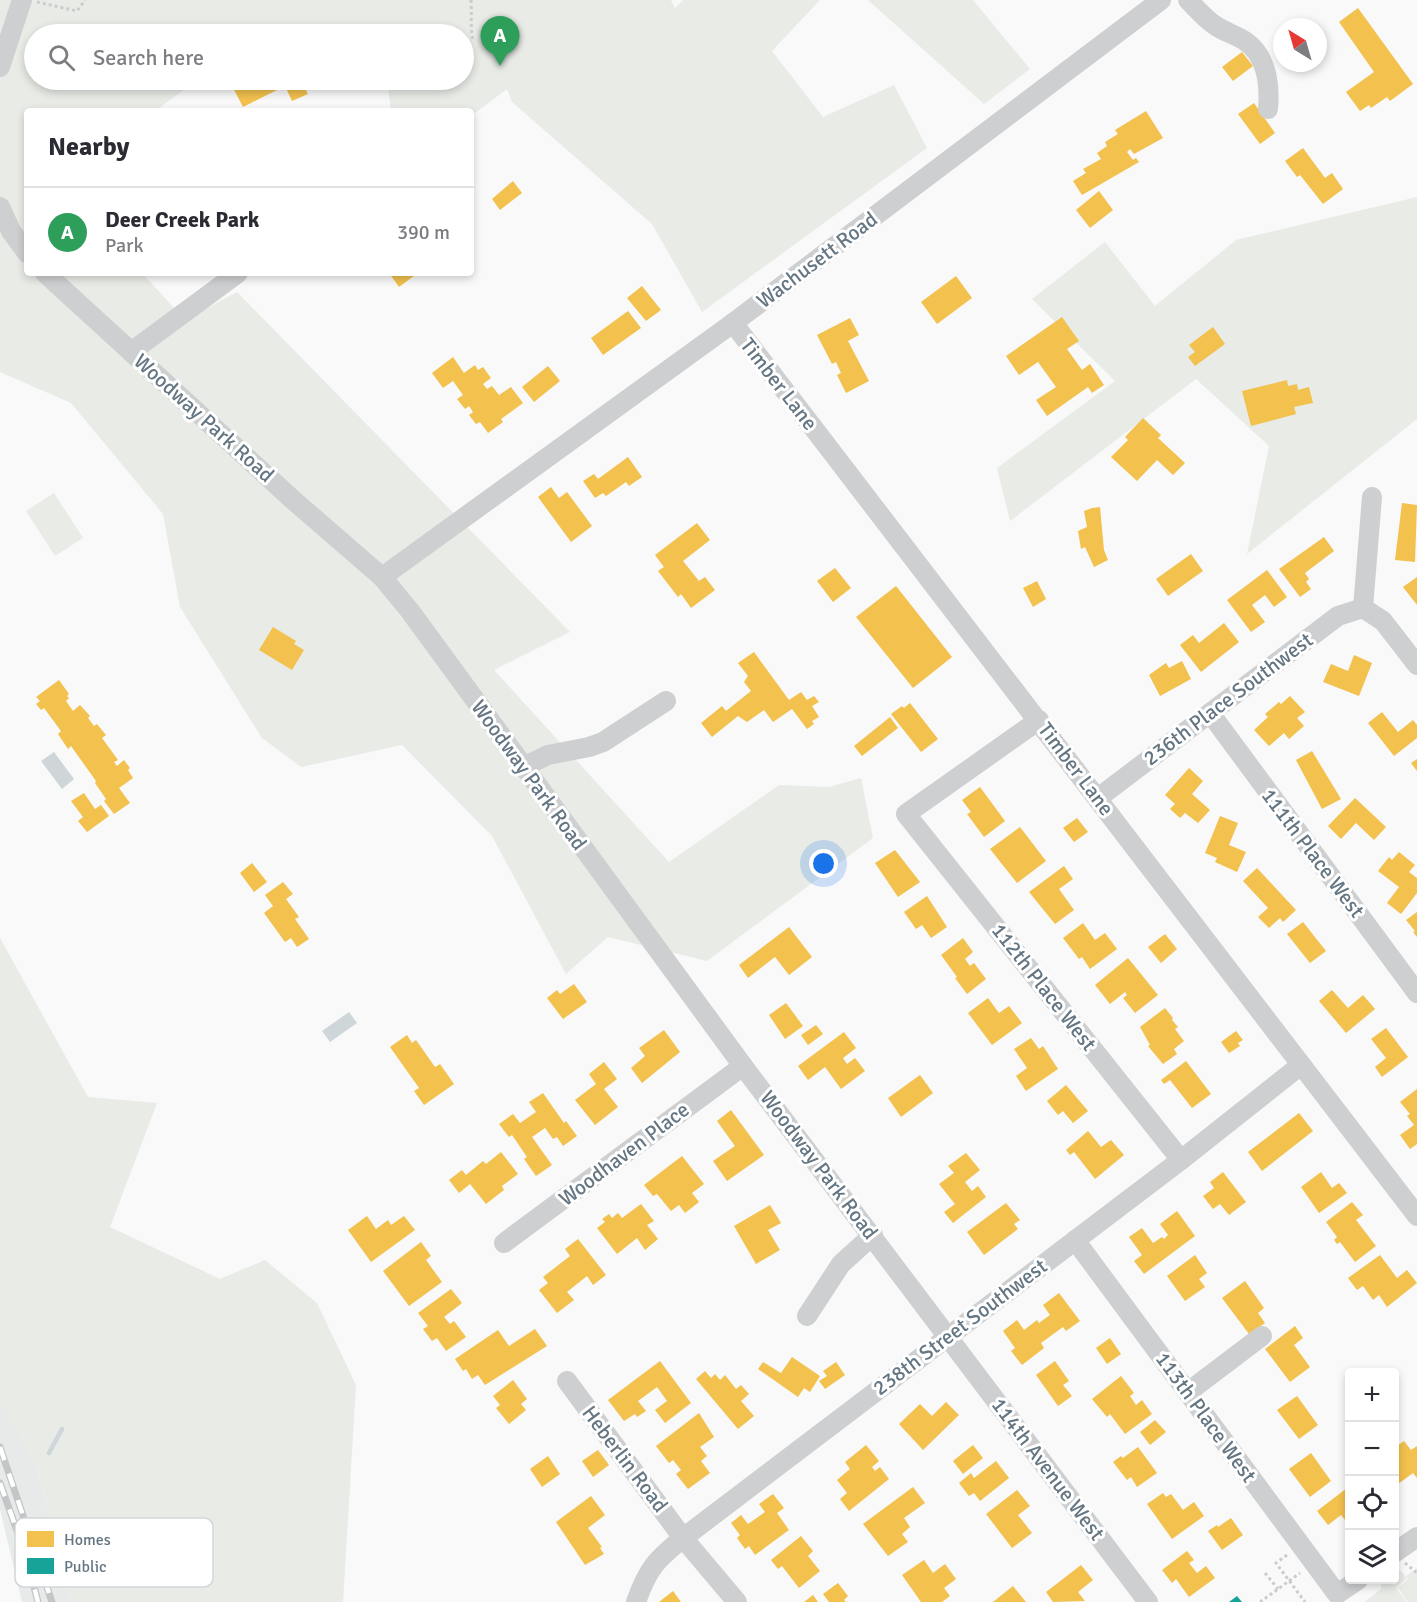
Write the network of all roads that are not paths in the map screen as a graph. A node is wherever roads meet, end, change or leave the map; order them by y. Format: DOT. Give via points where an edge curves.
graph roads {
  1 [pos="22,0"];
  2 [pos="1161,0"];
  3 [pos="1188,0"];
  4 [pos="0,67"];
  5 [pos="1268,109"];
  6 [pos="0,207"];
  7 [pos="24,249"];
  8 [pos="48,276"];
  9 [pos="234,276"];
  10 [pos="733,323"];
  11 [pos="131,352"];
  12 [pos="1372,496"];
  13 [pos="382,577"];
  14 [pos="1363,608"];
  15 [pos="1417,665"];
  16 [pos="666,702"];
  17 [pos="1210,713"];
  18 [pos="1039,720"];
  19 [pos="523,767"];
  20 [pos="1098,798"];
  21 [pos="1417,993"];
  22 [pos="1301,1065"];
  23 [pos="743,1066"];
  24 [pos="1180,1160"];
  25 [pos="1417,1216"];
  26 [pos="873,1235"];
  27 [pos="1075,1240"];
  28 [pos="504,1243"];
  29 [pos="807,1316"];
  30 [pos="948,1336"];
  31 [pos="1262,1336"];
  32 [pos="567,1381"];
  33 [pos="1188,1392"];
  34 [pos="1417,1537"];
  35 [pos="683,1538"];
  36 [pos="1399,1550"];
  37 [pos="1352,1584"];
  38 [pos="636,1602"];
  39 [pos="737,1602"];
  40 [pos="1148,1602"];
  1 -- 4 [label="street"];
  2 -- 10 [label="street, Wachusett Road"];
  3 -- 5 [label="street" via="1218,27 1252,48 1268,81"];
  6 -- 7 [label="street"];
  8 -- 11 [label="street, Woodway Park Road"];
  9 -- 11 [label="street"];
  10 -- 13 [label="street, Wachusett Road"];
  10 -- 18 [label="street, Timber Lane"];
  11 -- 13 [label="street, Woodway Park Road"];
  12 -- 14 [label="street"];
  13 -- 19 [label="street, Woodway Park Road"];
  14 -- 15 [label="street" via="1383,621"];
  14 -- 17 [label="street, 236th Place Southwest" via="1338,616"];
  16 -- 19 [label="street" via="603,742 548,755"];
  17 -- 20 [label="street, 236th Place Southwest"];
  17 -- 21 [label="street, 111th Place West"];
  18 -- 20 [label="street, Timber Lane"];
  18 -- 24 [label="street, 112th Place West" via="906,814"];
  19 -- 23 [label="street, Woodway Park Road"];
  20 -- 22 [label="street, Timber Lane"];
  22 -- 24 [label="street, 238th Street Southwest"];
  22 -- 25 [label="street, Timber Lane"];
  23 -- 26 [label="street, Woodway Park Road"];
  23 -- 28 [label="street, Woodhaven Place"];
  24 -- 27 [label="street, 238th Street Southwest"];
  26 -- 29 [label="street" via="841,1264"];
  26 -- 30 [label="street, Woodway Park Road"];
  27 -- 30 [label="street, 238th Street Southwest"];
  27 -- 33 [label="street, 113th Place West"];
  30 -- 35 [label="street, 238th Street Southwest"];
  30 -- 40 [label="street, 114th Avenue West"];
  31 -- 33 [label="street"];
  32 -- 35 [label="street, Heberlin Road"];
  33 -- 37 [label="street, 113th Place West" via="1337,1594"];
  34 -- 36 [label="street"];
  35 -- 38 [label="street, 238th Street Southwest" via="655,1561"];
  35 -- 39 [label="street, Heberlin Road"];
}
